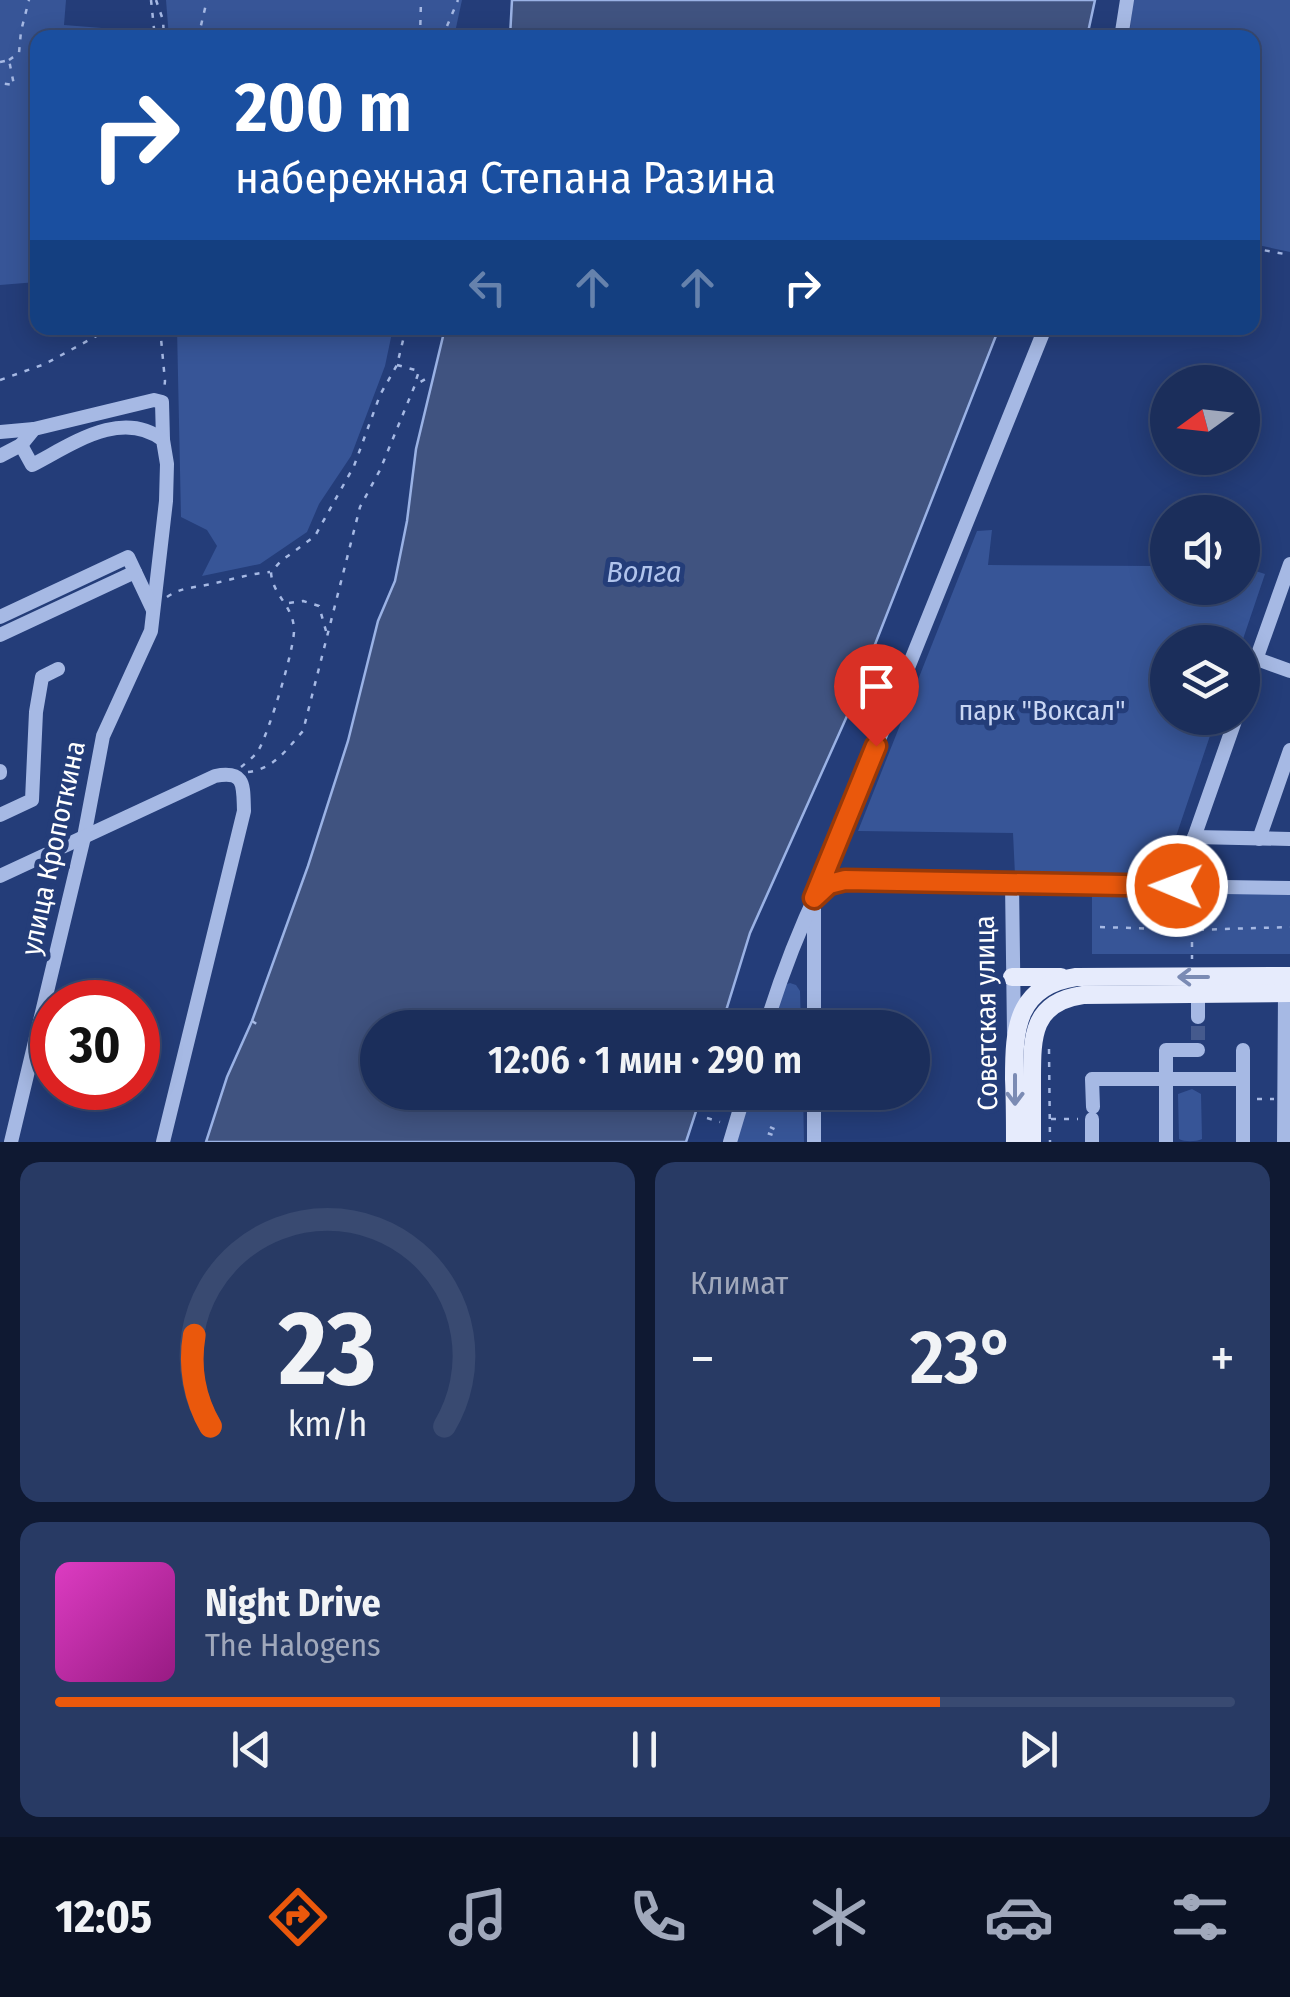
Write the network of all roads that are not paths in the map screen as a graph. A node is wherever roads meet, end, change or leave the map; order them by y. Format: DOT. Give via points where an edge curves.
graph roads {
  1 [pos="1127,0"];
  2 [pos="1122,30"];
  3 [pos="1042,335"];
  4 [pos="34,428"];
  5 [pos="0,432"];
  6 [pos="163,440"];
  7 [pos="22,445"];
  8 [pos="0,456"];
  9 [pos="1290,564"];
  10 [pos="135,572"];
  11 [pos="154,610"];
  12 [pos="0,616"];
  13 [pos="0,635"];
  14 [pos="1260,650"];
  15 [pos="1260,660"];
  16 [pos="58,669"];
  17 [pos="1290,671"];
  18 [pos="1230,735"];
  19 [pos="1290,750"];
  20 [pos="0,815"];
  21 [pos="84,837"];
  22 [pos="1194,837"];
  23 [pos="1259,838"];
  24 [pos="1290,839"];
  25 [pos="0,876"];
  26 [pos="1012,883"];
  27 [pos="1177,886"];
  28 [pos="1290,888"];
  29 [pos="814,898"];
  30 [pos="1076,977"];
  31 [pos="1012,978"];
  32 [pos="1288,990"];
  33 [pos="1198,994"];
  34 [pos="770,1010"];
  35 [pos="814,1010"];
  36 [pos="1198,1016"];
  37 [pos="1032,1043"];
  38 [pos="1198,1049"];
  39 [pos="1243,1050"];
  40 [pos="1166,1079"];
  41 [pos="1243,1079"];
  42 [pos="0,1110"];
  43 [pos="740,1110"];
  44 [pos="814,1110"];
  45 [pos="18,1114"];
  46 [pos="11,1142"];
  47 [pos="163,1142"];
  48 [pos="730,1142"];
  49 [pos="814,1142"];
  50 [pos="1015,1142"];
  51 [pos="1032,1142"];
  52 [pos="1092,1142"];
  53 [pos="1166,1142"];
  54 [pos="1243,1142"];
  55 [pos="1284,1142"];
  1 -- 2 [label="street"];
  3 -- 29 [label="street"];
  4 -- 5 [label="street"];
  4 -- 6 [label="street, улица Кропоткина" via="154,400 162,402"];
  4 -- 7 [label="street"];
  6 -- 7 [label="street" via="141,428 110,428 32,465"];
  6 -- 11 [label="street, улица Кропоткина" via="166,502"];
  7 -- 8 [label="street"];
  9 -- 14 [label="street"];
  10 -- 11 [label="street"];
  10 -- 12 [label="street" via="128,558"];
  10 -- 13 [label="street"];
  11 -- 21 [label="street, улица Кропоткина" via="151,631 103,736"];
  15 -- 17 [label="street"];
  16 -- 20 [label="street" via="42,677 32,800"];
  18 -- 22 [label="street"];
  19 -- 23 [label="street"];
  21 -- 25 [label="street"];
  21 -- 45 [label="street, улица Кропоткина"];
  21 -- 47 [label="street" via="215,776 232,774 242,783 244,811"];
  22 -- 23 [label="street"];
  22 -- 27 [label="street"];
  23 -- 24 [label="street"];
  26 -- 27 [label="street"];
  26 -- 29 [label="street" via="845,880"];
  26 -- 31 [label="street, Советская улица"];
  27 -- 28 [label="street"];
  29 -- 34 [label="street"];
  29 -- 35 [label="street"];
  30 -- 31 [label="main road"];
  32 -- 30 [label="main road, one-way"];
  30 -- 37 [label="main road" via="1055,982 1022,1012"];
  31 -- 37 [label="street, Советская улица"];
  32 -- 33 [label="main road"];
  32 -- 55 [label="street"];
  33 -- 36 [label="street"];
  33 -- 37 [label="main road" via="1070,998 1048,1011"];
  37 -- 50 [label="main road, Советская улица, one-way"];
  37 -- 51 [label="main road, Советская улица"];
  38 -- 40 [label="street" via="1166,1050"];
  39 -- 41 [label="street"];
  40 -- 41 [label="street"];
  40 -- 52 [label="street" via="1092,1079"];
  40 -- 53 [label="street"];
  41 -- 54 [label="street"];
  42 -- 45 [label="street"];
  43 -- 48 [label="street"];
  44 -- 49 [label="street"];
  45 -- 46 [label="street, улица Кропоткина"];
}
